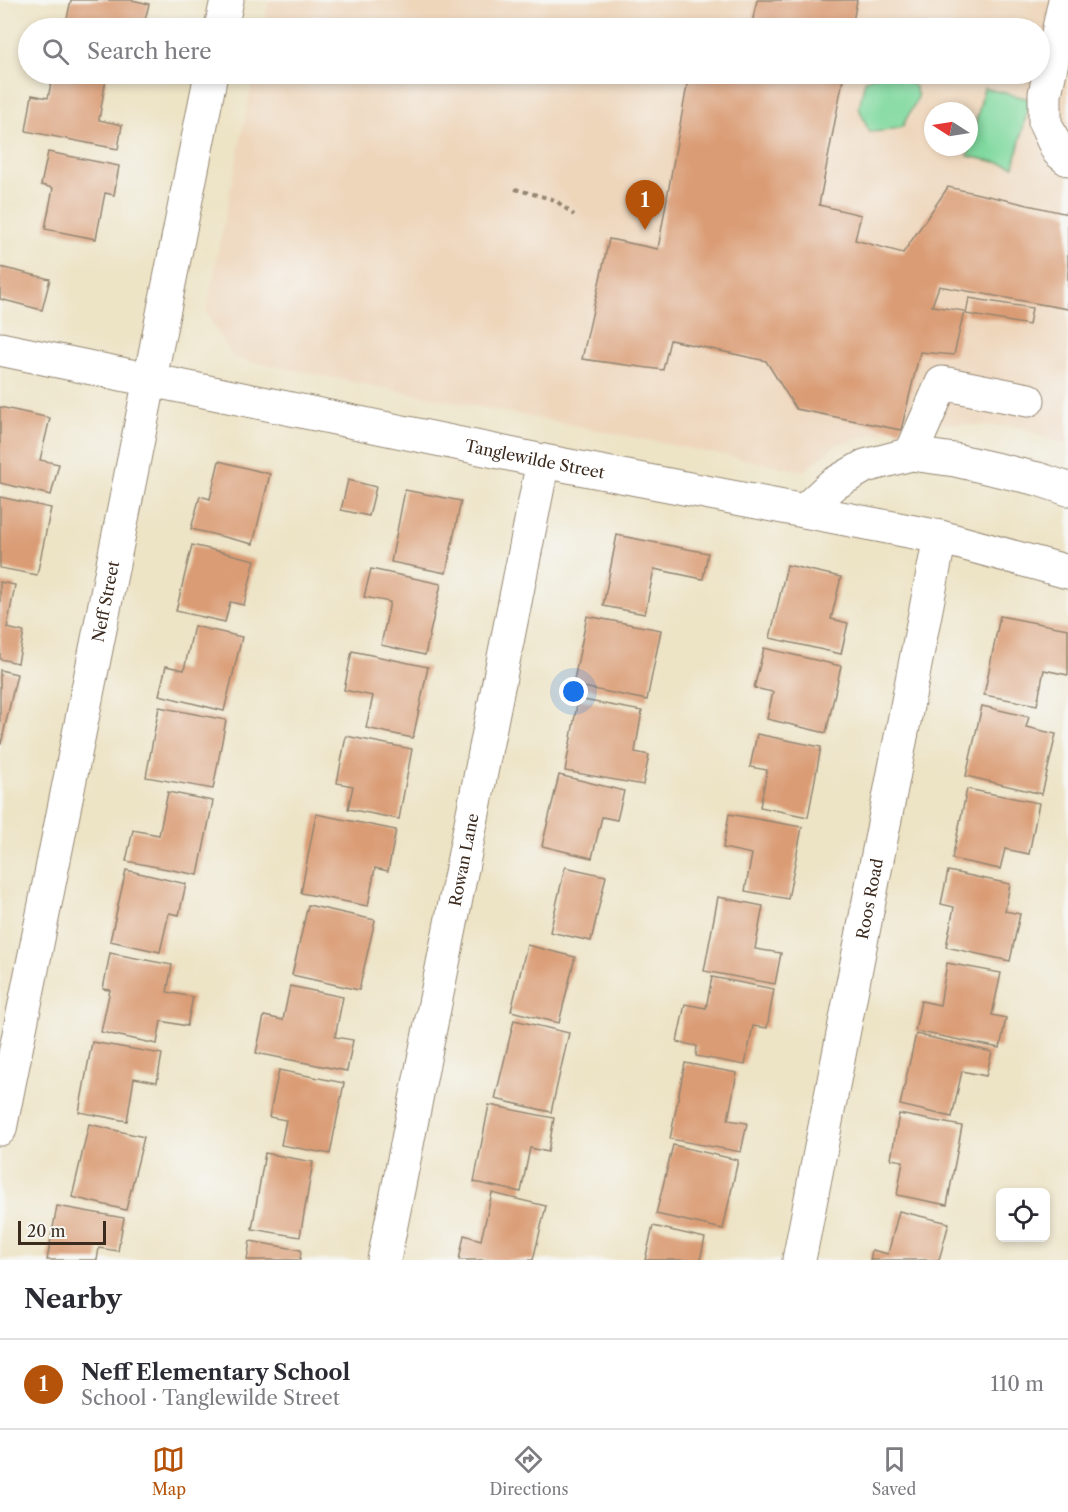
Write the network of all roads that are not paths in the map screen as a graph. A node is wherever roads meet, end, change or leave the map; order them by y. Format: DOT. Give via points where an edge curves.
graph roads {
  1 [pos="226,0"];
  2 [pos="1065,0"];
  3 [pos="223,18"];
  4 [pos="1050,70"];
  5 [pos="210,84"];
  6 [pos="1047,84"];
  7 [pos="1068,159"];
  8 [pos="0,349"];
  9 [pos="149,381"];
  10 [pos="1028,400"];
  11 [pos="911,454"];
  12 [pos="543,460"];
  13 [pos="1068,489"];
  14 [pos="804,511"];
  15 [pos="940,537"];
  16 [pos="1068,572"];
  17 [pos="0,1129"];
  18 [pos="384,1260"];
  19 [pos="799,1260"];
  1 -- 3 [label="street"];
  2 -- 4 [label="street"];
  5 -- 9 [label="street, Neff Street"];
  6 -- 7 [label="street" via="1045,123 1058,151"];
  8 -- 9 [label="street, Tanglewilde Street"];
  9 -- 12 [label="street, Tanglewilde Street"];
  9 -- 17 [label="street, Neff Street"];
  10 -- 11 [label="street" via="942,383"];
  11 -- 13 [label="street" via="955,460"];
  11 -- 14 [label="street" via="865,466 832,485"];
  12 -- 14 [label="street, Tanglewilde Street"];
  12 -- 18 [label="street, Rowan Lane"];
  14 -- 15 [label="street, Tanglewilde Street"];
  15 -- 16 [label="street, Tanglewilde Street"];
  15 -- 19 [label="street, Roos Road"];
}
